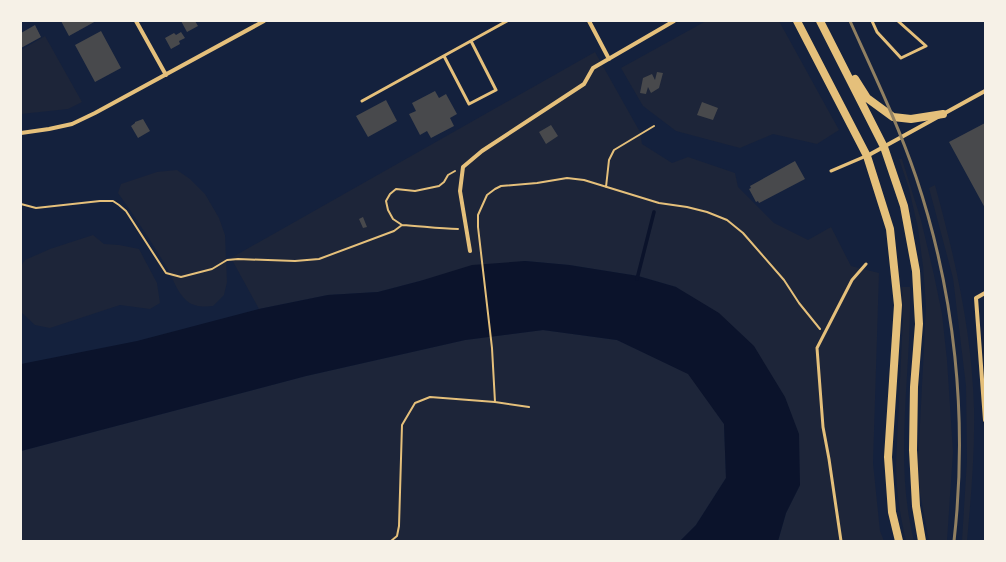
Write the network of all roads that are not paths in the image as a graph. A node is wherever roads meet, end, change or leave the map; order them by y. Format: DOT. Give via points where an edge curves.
graph roads {
  1 [pos="136,21"];
  2 [pos="264,21"];
  3 [pos="507,21"];
  4 [pos="589,21"];
  5 [pos="674,21"];
  6 [pos="797,21"];
  7 [pos="820,21"];
  8 [pos="872,21"];
  9 [pos="898,21"];
  10 [pos="471,41"];
  11 [pos="832,43"];
  12 [pos="444,56"];
  13 [pos="609,59"];
  14 [pos="166,75"];
  15 [pos="985,91"];
  16 [pos="362,101"];
  17 [pos="943,114"];
  18 [pos="21,133"];
  19 [pos="884,147"];
  20 [pos="867,156"];
  21 [pos="831,171"];
  22 [pos="470,251"];
  23 [pos="866,264"];
  24 [pos="985,293"];
  25 [pos="985,420"];
  26 [pos="841,541"];
  27 [pos="899,541"];
  28 [pos="922,541"];
  1 -- 14 [label="street"];
  2 -- 14 [label="street"];
  3 -- 10 [label="lane"];
  4 -- 13 [label="street"];
  5 -- 13 [label="street"];
  6 -- 20 [label="main road"];
  7 -- 11 [label="main road"];
  8 -- 9 [label="lane" via="877,32 901,58 926,46"];
  10 -- 12 [label="lane"];
  10 -- 12 [label="lane" via="496,90 469,104"];
  11 -- 17 [label="main road" via="868,98 893,117 912,119"];
  11 -- 19 [label="main road"];
  12 -- 16 [label="lane"];
  13 -- 22 [label="street" via="593,68 584,84 463,166 460,191"];
  14 -- 18 [label="street" via="72,124"];
  15 -- 17 [label="street"];
  17 -- 19 [label="street"];
  19 -- 20 [label="street"];
  19 -- 28 [label="main road" via="904,206 916,271 919,324 913,450 916,506"];
  20 -- 21 [label="lane"];
  20 -- 27 [label="main road" via="890,229 898,305 888,457 892,512"];
  23 -- 26 [label="lane" via="852,280 817,348 823,427"];
  24 -- 25 [label="street" via="976,298"];
}
